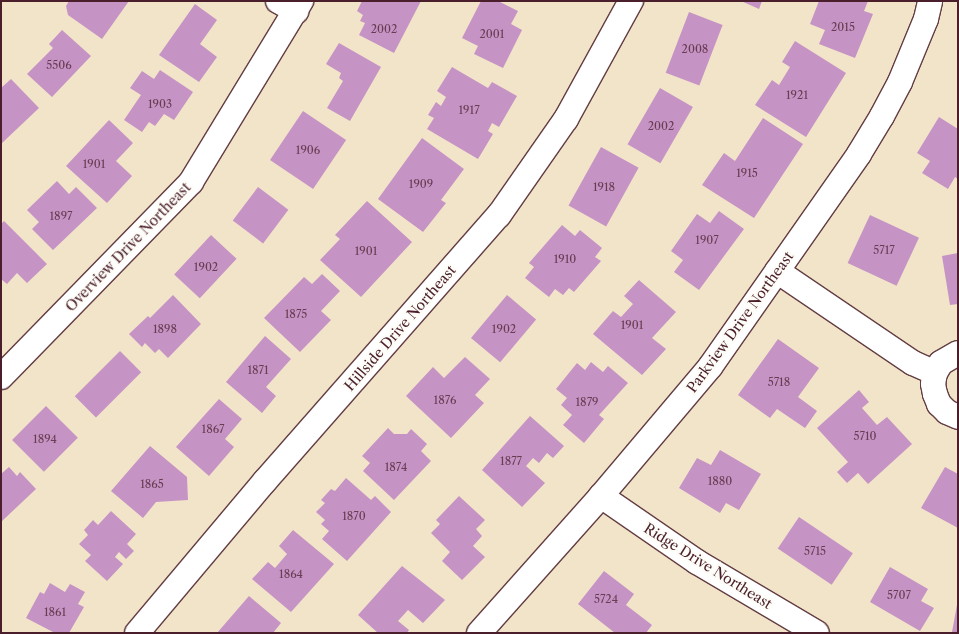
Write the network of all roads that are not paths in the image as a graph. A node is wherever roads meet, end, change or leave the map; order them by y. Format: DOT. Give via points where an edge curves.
graph roads {
  1 [pos="631,1"];
  2 [pos="930,1"];
  3 [pos="292,4"];
  4 [pos="777,271"];
  5 [pos="958,353"];
  6 [pos="935,373"];
  7 [pos="1,377"];
  8 [pos="958,417"];
  9 [pos="601,496"];
  10 [pos="137,633"];
  11 [pos="479,633"];
  12 [pos="818,633"];
  1 -- 10 [label="street, Hillside Drive Northeast" via="566,118 499,215 265,481"];
  2 -- 4 [label="street, Parkview Drive Northeast" via="926,19 900,82 882,116"];
  3 -- 7 [label="street, Overview Drive Northeast" via="191,182"];
  4 -- 6 [label="street" via="913,363"];
  4 -- 9 [label="street, Parkview Drive Northeast" via="710,367"];
  5 -- 6 [label="street" via="941,364"];
  6 -- 8 [label="street" via="935,394 939,404"];
  9 -- 11 [label="street, Parkview Drive Northeast"];
  9 -- 12 [label="street, Ridge Drive Northeast" via="697,562"];
}
